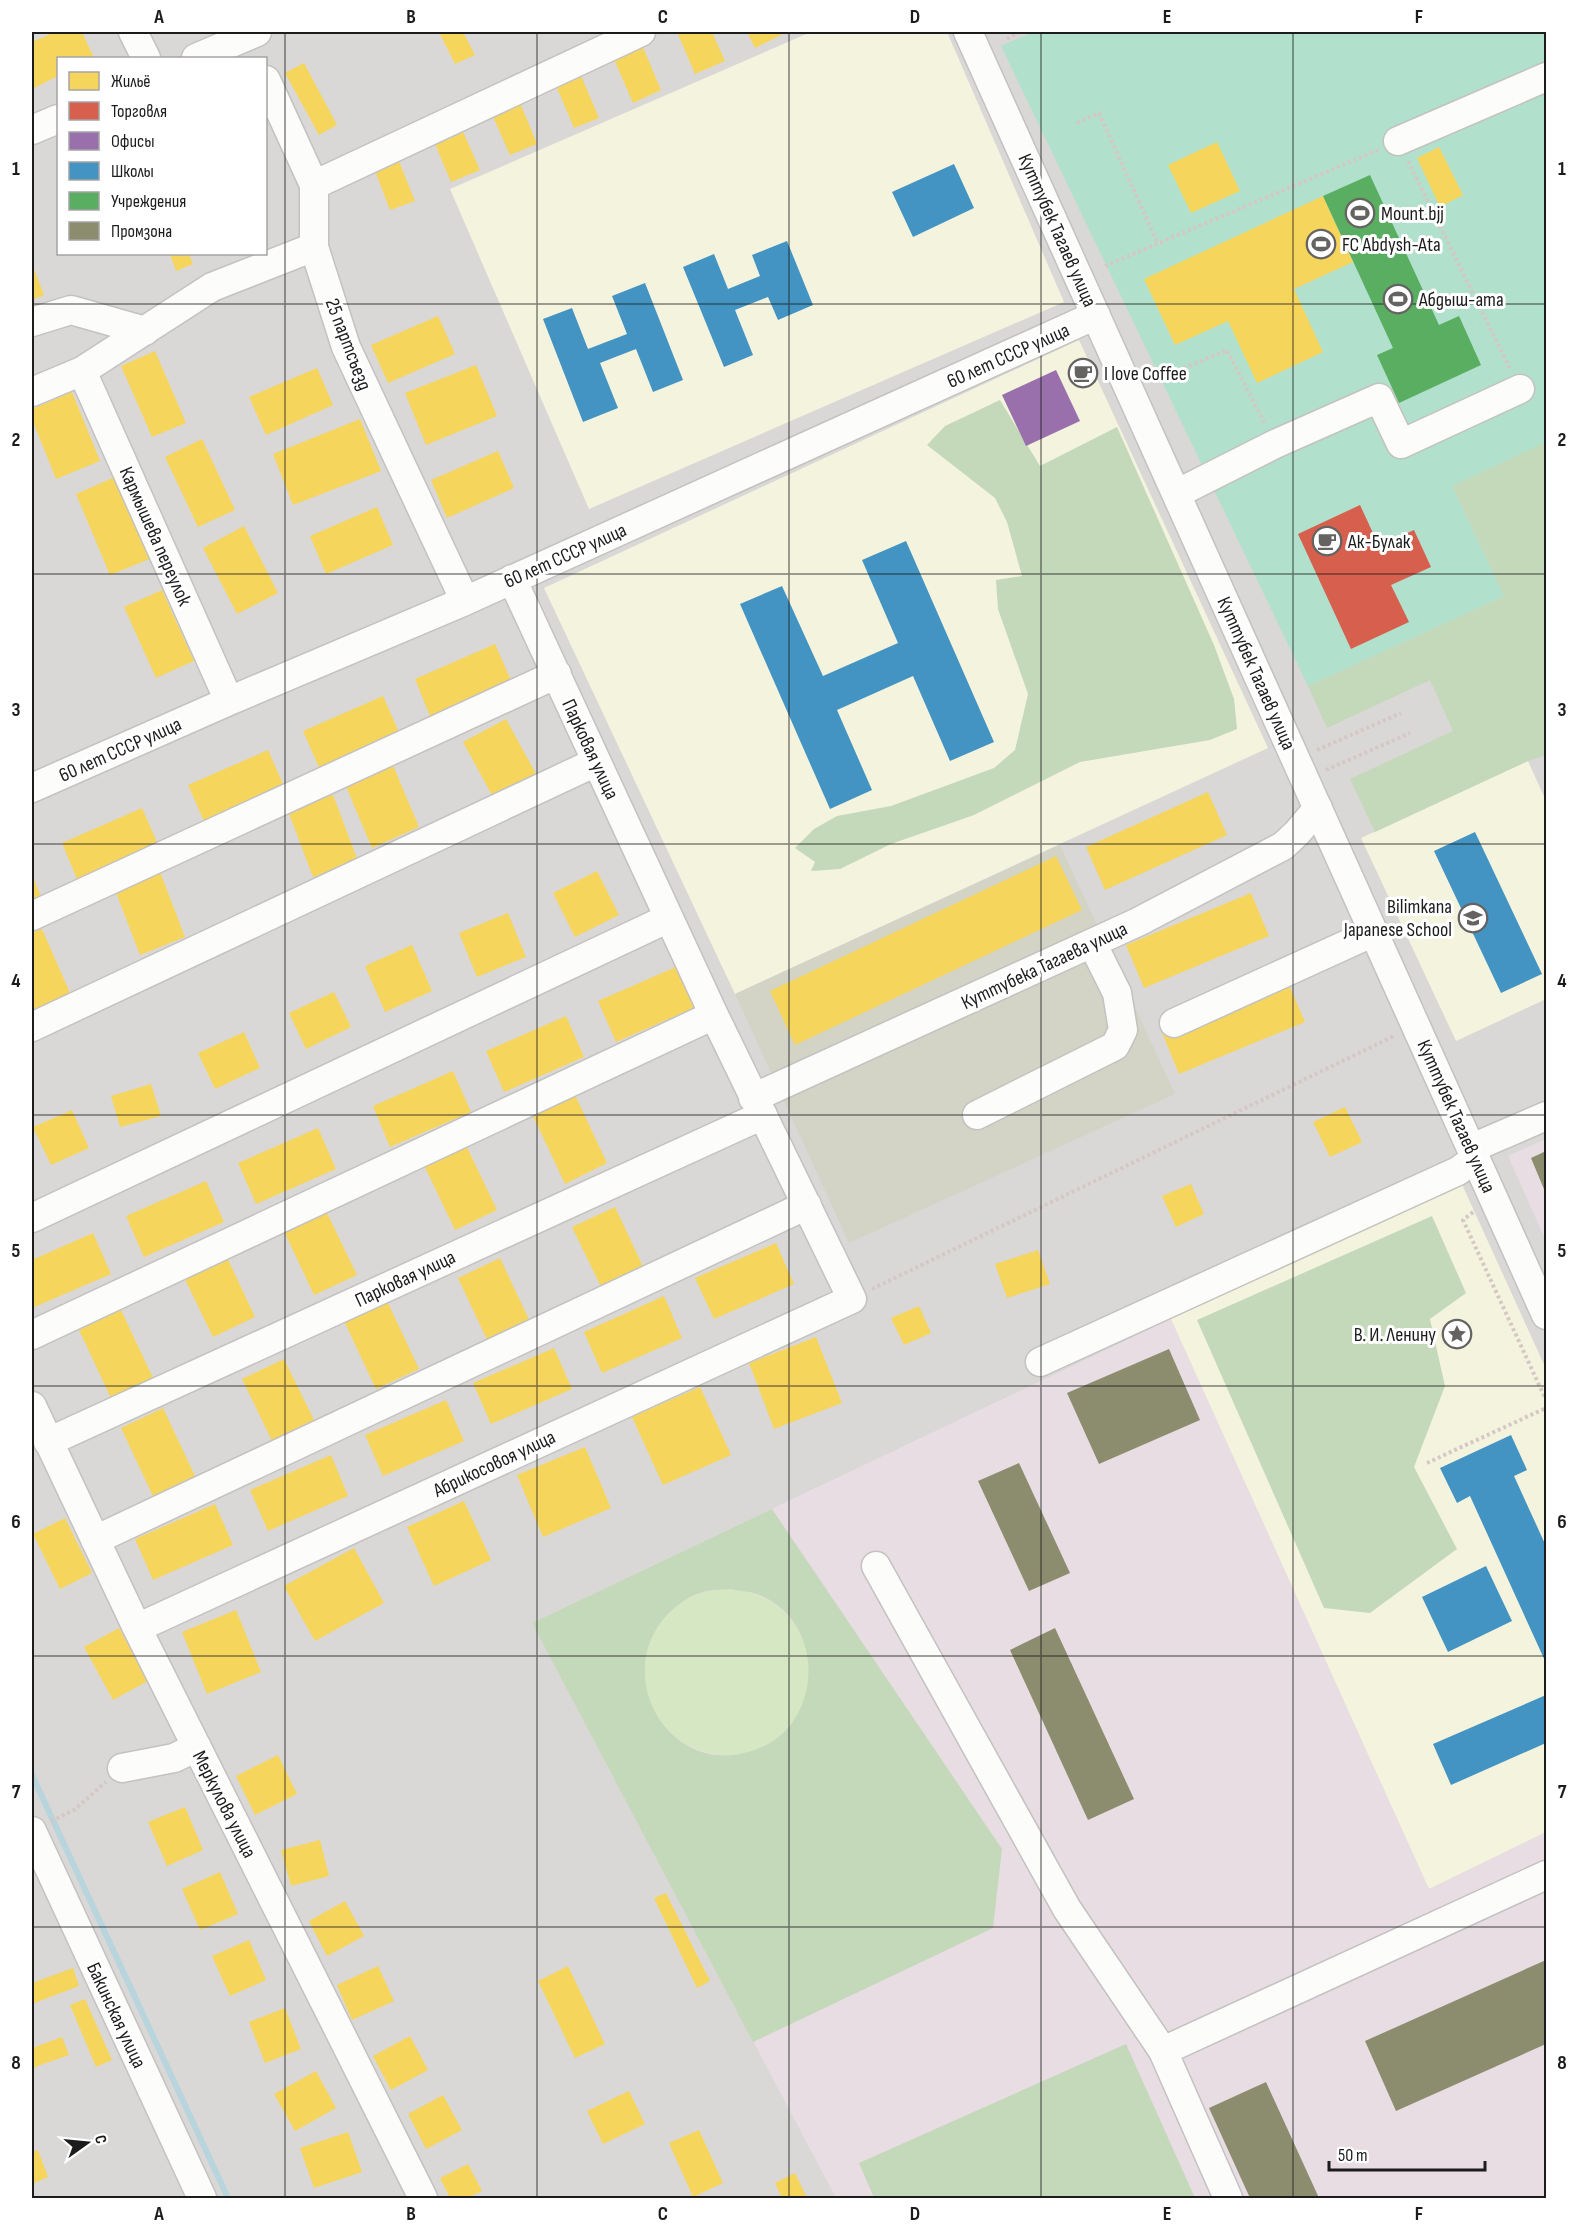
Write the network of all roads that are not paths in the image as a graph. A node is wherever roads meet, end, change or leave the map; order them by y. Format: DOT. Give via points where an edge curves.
graph roads {
  1 [pos="133,32"];
  2 [pos="641,32"];
  3 [pos="968,32"];
  4 [pos="253,42"];
  5 [pos="146,57"];
  6 [pos="200,57"];
  7 [pos="1546,76"];
  8 [pos="267,82"];
  9 [pos="57,119"];
  10 [pos="32,130"];
  11 [pos="1398,141"];
  12 [pos="314,185"];
  13 [pos="314,247"];
  14 [pos="1096,315"];
  15 [pos="32,322"];
  16 [pos="145,331"];
  17 [pos="82,371"];
  18 [pos="1520,389"];
  19 [pos="32,393"];
  20 [pos="1176,494"];
  21 [pos="512,579"];
  22 [pos="465,601"];
  23 [pos="557,674"];
  24 [pos="230,701"];
  25 [pos="596,762"];
  26 [pos="32,788"];
  27 [pos="1318,808"];
  28 [pos="32,916"];
  29 [pos="669,918"];
  30 [pos="1374,932"];
  31 [pos="1092,943"];
  32 [pos="714,1016"];
  33 [pos="1174,1023"];
  34 [pos="32,1027"];
  35 [pos="758,1106"];
  36 [pos="977,1115"];
  37 [pos="1546,1116"];
  38 [pos="1480,1168"];
  39 [pos="807,1205"];
  40 [pos="32,1218"];
  41 [pos="852,1299"];
  42 [pos="1546,1315"];
  43 [pos="32,1335"];
  44 [pos="1040,1362"];
  45 [pos="32,1406"];
  46 [pos="48,1442"];
  47 [pos="95,1540"];
  48 [pos="876,1566"];
  49 [pos="137,1628"];
  50 [pos="197,1747"];
  51 [pos="122,1768"];
  52 [pos="32,1831"];
  53 [pos="1546,1875"];
  54 [pos="1163,2051"];
  55 [pos="202,2199"];
  56 [pos="423,2199"];
  57 [pos="1228,2199"];
  1 -- 5 [label="street"];
  2 -- 12 [label="street"];
  3 -- 14 [label="street, Куттубек Тагаев улица"];
  4 -- 6 [label="street"];
  7 -- 11 [label="street"];
  8 -- 12 [label="street, 25 партсъезд"];
  9 -- 10 [label="street"];
  12 -- 13 [label="street, 25 партсъезд"];
  13 -- 16 [label="street" via="213,287"];
  13 -- 22 [label="street, 25 партсъезд" via="346,347"];
  14 -- 20 [label="street, Куттубек Тагаев улица"];
  14 -- 21 [label="street, 60 лет СССР улица"];
  15 -- 16 [label="street" via="71,310"];
  16 -- 17 [label="street"];
  17 -- 19 [label="street"];
  17 -- 24 [label="street, Кармышева переулок"];
  18 -- 20 [label="street" via="1401,444 1379,398"];
  20 -- 27 [label="street, Куттубек Тагаев улица"];
  21 -- 22 [label="street, 60 лет СССР улица"];
  21 -- 23 [label="street, Парковая улица"];
  22 -- 24 [label="street, 60 лет СССР улица"];
  23 -- 25 [label="street, Парковая улица"];
  23 -- 28 [label="street"];
  24 -- 26 [label="street, 60 лет СССР улица"];
  25 -- 29 [label="street, Парковая улица"];
  25 -- 34 [label="street"];
  27 -- 30 [label="street, Куттубек Тагаев улица"];
  27 -- 31 [label="street, Куттубека Тагаева улица" via="1283,846"];
  29 -- 32 [label="street, Парковая улица"];
  29 -- 40 [label="street"];
  30 -- 33 [label="street"];
  30 -- 38 [label="street, Куттубек Тагаев улица"];
  31 -- 35 [label="street, Куттубека Тагаева улица"];
  31 -- 36 [label="street" via="1117,993 1123,1030 1115,1046"];
  32 -- 35 [label="street, Парковая улица"];
  32 -- 43 [label="street"];
  35 -- 39 [label="street, Парковая улица"];
  35 -- 46 [label="street, Парковая улица"];
  37 -- 38 [label="street"];
  38 -- 42 [label="street, Куттубек Тагаев улица"];
  38 -- 44 [label="street" via="1458,1171"];
  39 -- 41 [label="street, Парковая улица"];
  39 -- 47 [label="street"];
  41 -- 49 [label="street, Абрикосовоя улица"];
  45 -- 46 [label="street, Меркулова улица"];
  46 -- 47 [label="street, Меркулова улица"];
  47 -- 49 [label="street, Меркулова улица"];
  48 -- 54 [label="street" via="1067,1909"];
  49 -- 50 [label="street, Меркулова улица"];
  50 -- 51 [label="street" via="174,1758"];
  50 -- 56 [label="street, Меркулова улица"];
  52 -- 55 [label="street, Бакинская улица"];
  53 -- 54 [label="street"];
  54 -- 57 [label="street"];
}
